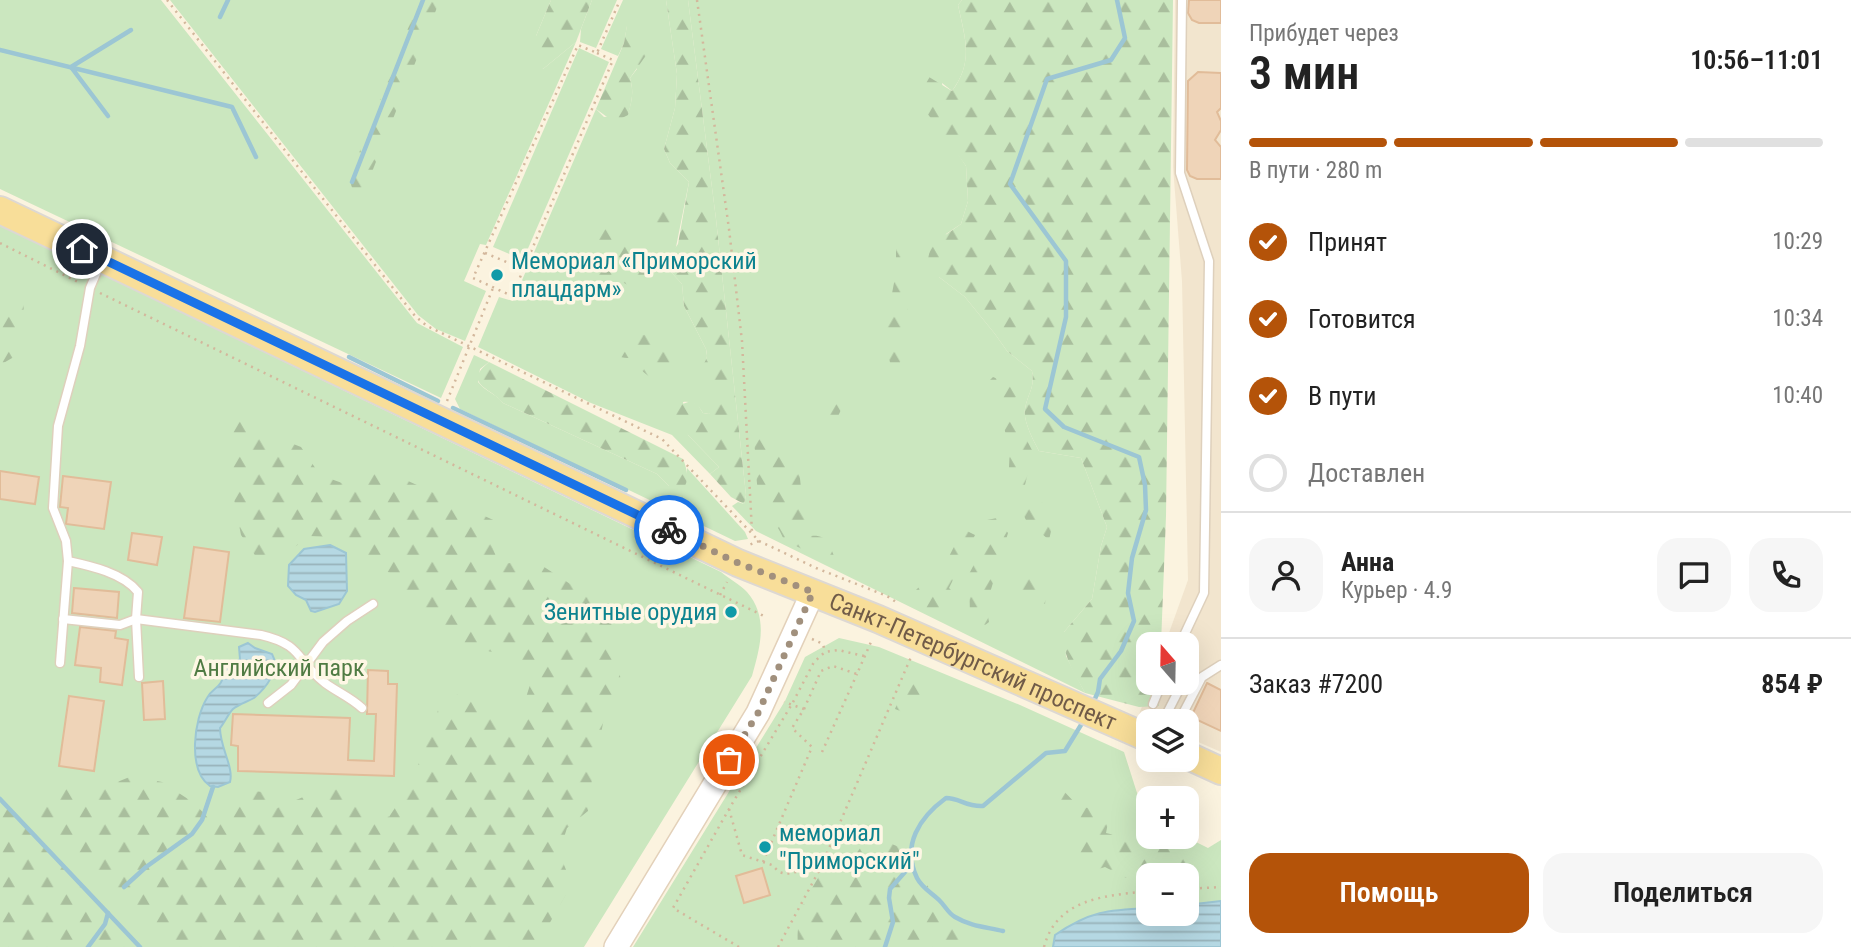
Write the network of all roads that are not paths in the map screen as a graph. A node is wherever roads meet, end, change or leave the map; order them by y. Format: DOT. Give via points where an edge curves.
graph roads {
  1 [pos="1182,0"];
  2 [pos="0,210"];
  3 [pos="102,259"];
  4 [pos="68,561"];
  5 [pos="813,592"];
  6 [pos="373,604"];
  7 [pos="63,619"];
  8 [pos="136,619"];
  9 [pos="1186,632"];
  10 [pos="60,663"];
  11 [pos="307,664"];
  12 [pos="1221,665"];
  13 [pos="139,677"];
  14 [pos="1157,695"];
  15 [pos="268,703"];
  16 [pos="1153,704"];
  17 [pos="362,708"];
  18 [pos="1185,709"];
  19 [pos="1136,722"];
  20 [pos="1199,761"];
  21 [pos="1221,771"];
  22 [pos="616,947"];
  1 -- 9 [label="lane" via="1180,173 1209,261 1204,593"];
  2 -- 3 [label="main road, Санкт-Петербургский проспект"];
  3 -- 4 [label="lane" via="90,288 58,426 53,508 66,541"];
  3 -- 5 [label="main road, Санкт-Петербургский проспект" via="738,563"];
  4 -- 7 [label="lane"];
  4 -- 8 [label="lane" via="131,582 138,592"];
  5 -- 19 [label="main road, Санкт-Петербургский проспект" via="1101,718"];
  5 -- 22 [label="main road" via="758,713"];
  6 -- 11 [label="lane" via="323,642"];
  7 -- 8 [label="lane" via="120,625"];
  7 -- 10 [label="lane"];
  8 -- 11 [label="lane" via="281,640 295,648"];
  8 -- 13 [label="lane"];
  11 -- 15 [label="lane" via="291,685"];
  11 -- 17 [label="lane"];
  12 -- 18 [label="lane" via="1202,677"];
  14 -- 16 [label="lane"];
  20 -- 21 [label="main road"];
}
